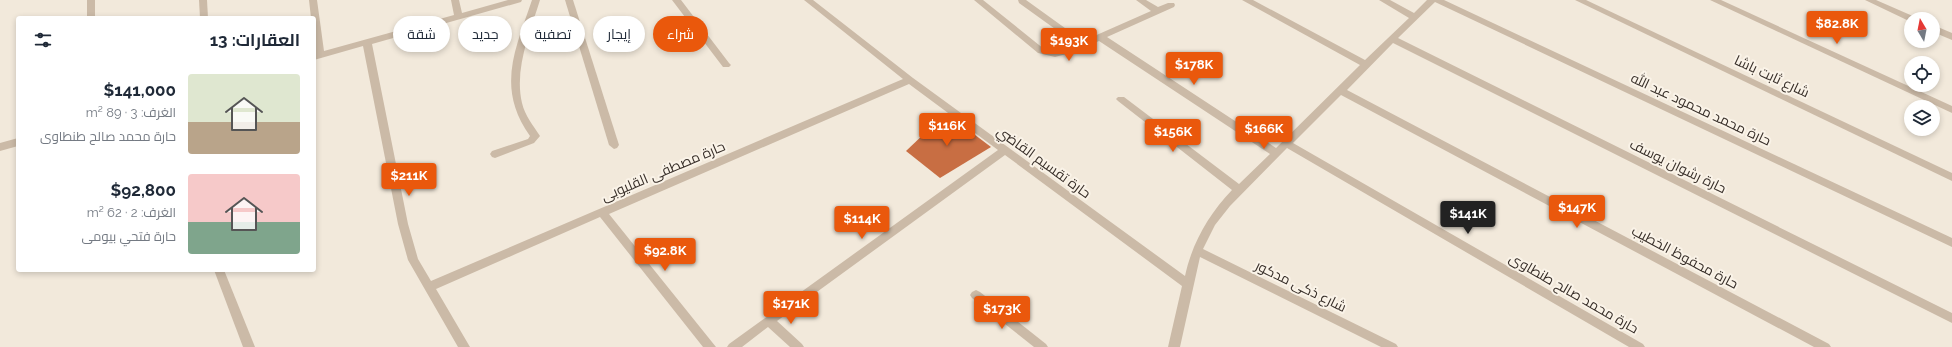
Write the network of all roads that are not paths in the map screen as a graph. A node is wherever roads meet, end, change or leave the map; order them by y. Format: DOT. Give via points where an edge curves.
graph roads {
  1 [pos="91,0"];
  2 [pos="203,0"];
  3 [pos="313,0"];
  4 [pos="455,0"];
  5 [pos="518,0"];
  6 [pos="536,0"];
  7 [pos="569,0"];
  8 [pos="676,0"];
  9 [pos="810,0"];
  10 [pos="978,0"];
  11 [pos="1140,0"];
  12 [pos="1246,0"];
  13 [pos="1384,0"];
  14 [pos="1432,0"];
  15 [pos="1437,0"];
  16 [pos="1579,0"];
  17 [pos="1714,0"];
  18 [pos="1868,0"];
  19 [pos="1022,1"];
  20 [pos="1171,5"];
  21 [pos="1158,11"];
  22 [pos="91,16"];
  23 [pos="204,16"];
  24 [pos="314,16"];
  25 [pos="458,16"];
  26 [pos="1904,16"];
  27 [pos="1414,17"];
  28 [pos="1940,31"];
  29 [pos="1100,37"];
  30 [pos="1952,37"];
  31 [pos="1392,39"];
  32 [pos="316,42"];
  33 [pos="367,42"];
  34 [pos="1083,45"];
  35 [pos="317,56"];
  36 [pos="1365,64"];
  37 [pos="726,65"];
  38 [pos="910,80"];
  39 [pos="1340,90"];
  40 [pos="1120,99"];
  41 [pos="1952,110"];
  42 [pos="16,143"];
  43 [pos="1286,144"];
  44 [pos="614,145"];
  45 [pos="0,147"];
  46 [pos="1004,150"];
  47 [pos="1276,153"];
  48 [pos="495,154"];
  49 [pos="1952,177"];
  50 [pos="1239,190"];
  51 [pos="602,212"];
  52 [pos="1952,243"];
  53 [pos="1198,251"];
  54 [pos="220,272"];
  55 [pos="1189,285"];
  56 [pos="428,287"];
  57 [pos="976,295"];
  58 [pos="1952,318"];
  59 [pos="769,321"];
  60 [pos="249,347"];
  61 [pos="464,347"];
  62 [pos="710,347"];
  63 [pos="733,347"];
  64 [pos="798,347"];
  65 [pos="1042,347"];
  66 [pos="1174,347"];
  67 [pos="1392,347"];
  68 [pos="1639,347"];
  69 [pos="1825,347"];
  1 -- 22 [label="street"];
  2 -- 23 [label="street"];
  3 -- 24 [label="street"];
  4 -- 25 [label="street"];
  5 -- 25 [label="street"];
  6 -- 48 [label="street" via="517,59 515,77 520,110 535,136 531,141"];
  7 -- 44 [label="street"];
  8 -- 37 [label="street"];
  9 -- 38 [label="street, حارة تقسيم القاضي"];
  10 -- 34 [label="street" via="1041,51 1063,53"];
  11 -- 21 [label="street"];
  12 -- 36 [label="street"];
  13 -- 27 [label="street"];
  14 -- 27 [label="street"];
  15 -- 52 [label="street, حارة محمد محمود عبد الله"];
  16 -- 49 [label="street, شارع ثابت باشا"];
  17 -- 41 [label="street"];
  18 -- 26 [label="street"];
  19 -- 34 [label="street"];
  20 -- 21 [label="street"];
  21 -- 29 [label="street"];
  25 -- 33 [label="street"];
  27 -- 31 [label="street"];
  28 -- 30 [label="street"];
  29 -- 34 [label="street"];
  29 -- 47 [label="street"];
  31 -- 36 [label="street"];
  31 -- 58 [label="street, حارة رشوان يوسف"];
  32 -- 35 [label="street"];
  33 -- 35 [label="street"];
  33 -- 56 [label="street" via="403,224 413,260"];
  36 -- 39 [label="street"];
  38 -- 46 [label="street, حارة تقسيم القاضي"];
  38 -- 51 [label="street, حارة مصطفى القليوبى"];
  39 -- 43 [label="street"];
  39 -- 69 [label="street, حارة محفوظ الخطيب"];
  40 -- 50 [label="street"];
  42 -- 45 [label="street"];
  43 -- 47 [label="street"];
  43 -- 68 [label="street, حارة محمد صالح طنطاوى"];
  46 -- 55 [label="street, حارة تقسيم القاضي"];
  46 -- 59 [label="street"];
  47 -- 50 [label="street"];
  50 -- 53 [label="street" via="1211,223"];
  51 -- 56 [label="street, حارة مصطفى القليوبى"];
  51 -- 62 [label="street"];
  53 -- 55 [label="street"];
  53 -- 67 [label="street, شارع ذكى مدكور"];
  54 -- 60 [label="street"];
  55 -- 66 [label="street"];
  56 -- 61 [label="street"];
  57 -- 65 [label="street"];
  59 -- 63 [label="street"];
  59 -- 64 [label="street"];
}
